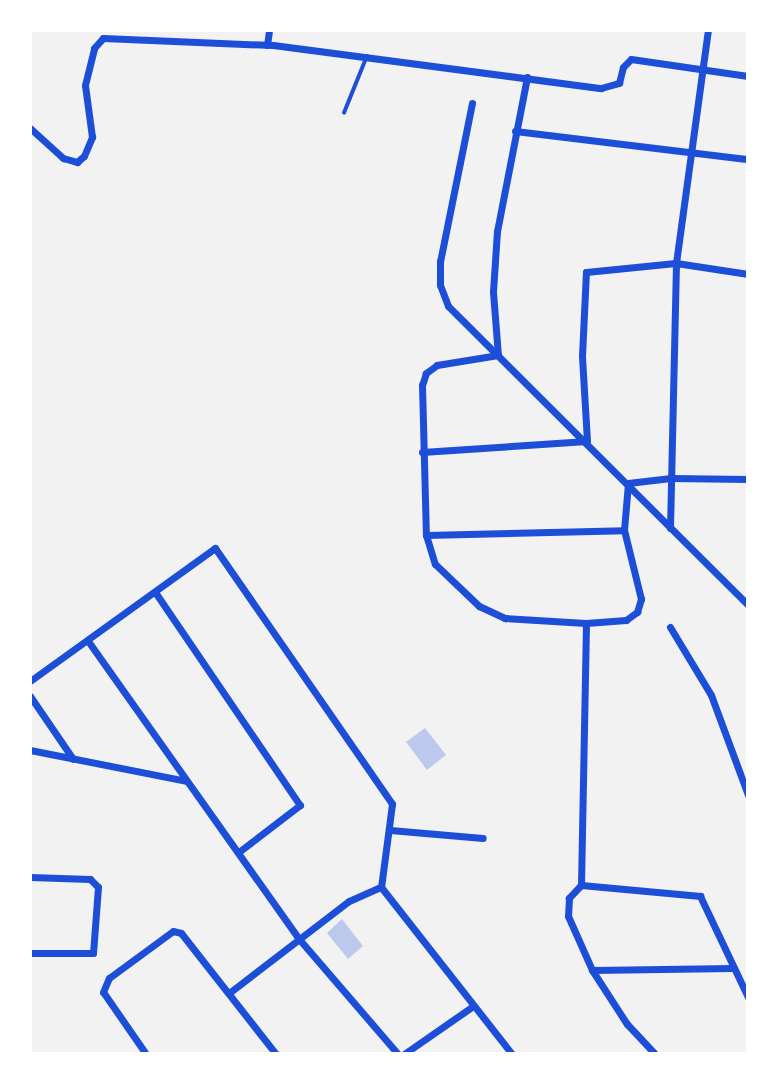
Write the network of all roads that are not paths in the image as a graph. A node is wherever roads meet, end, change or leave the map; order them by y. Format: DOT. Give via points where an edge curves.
graph roads {
  1 [pos="269,30"];
  2 [pos="708,30"];
  3 [pos="267,45"];
  4 [pos="367,55"];
  5 [pos="703,69"];
  6 [pos="748,76"];
  7 [pos="527,77"];
  8 [pos="472,103"];
  9 [pos="344,113"];
  10 [pos="30,128"];
  11 [pos="515,131"];
  12 [pos="692,151"];
  13 [pos="748,159"];
  14 [pos="676,263"];
  15 [pos="748,274"];
  16 [pos="498,355"];
  17 [pos="587,441"];
  18 [pos="422,452"];
  19 [pos="671,478"];
  20 [pos="748,479"];
  21 [pos="628,483"];
  22 [pos="670,529"];
  23 [pos="624,530"];
  24 [pos="426,535"];
  25 [pos="155,592"];
  26 [pos="748,604"];
  27 [pos="586,623"];
  28 [pos="670,627"];
  29 [pos="88,641"];
  30 [pos="30,681"];
  31 [pos="30,696"];
  32 [pos="30,750"];
  33 [pos="73,760"];
  34 [pos="187,781"];
  35 [pos="748,795"];
  36 [pos="390,830"];
  37 [pos="483,838"];
  38 [pos="240,851"];
  39 [pos="30,877"];
  40 [pos="580,885"];
  41 [pos="382,887"];
  42 [pos="299,939"];
  43 [pos="30,953"];
  44 [pos="733,968"];
  45 [pos="592,970"];
  46 [pos="229,993"];
  47 [pos="748,997"];
  48 [pos="473,1006"];
  49 [pos="273,1053"];
  50 [pos="146,1054"];
  51 [pos="398,1054"];
  52 [pos="404,1054"];
  53 [pos="512,1054"];
  54 [pos="654,1054"];
  1 -- 3 [label="street"];
  2 -- 5 [label="street"];
  3 -- 4 [label="street"];
  3 -- 10 [label="street" via="103,38 94,48 85,85 92,137 84,156 77,162 63,158"];
  4 -- 7 [label="street"];
  4 -- 9 [label="lane"];
  5 -- 6 [label="street"];
  5 -- 7 [label="street" via="631,59 612,88"];
  5 -- 12 [label="street"];
  7 -- 11 [label="street"];
  8 -- 16 [label="street" via="440,261 440,285 448,306"];
  11 -- 12 [label="street"];
  11 -- 16 [label="street" via="497,231 493,292"];
  12 -- 13 [label="street"];
  12 -- 14 [label="street"];
  14 -- 15 [label="street"];
  14 -- 17 [label="street" via="586,272 582,356"];
  14 -- 19 [label="street"];
  16 -- 17 [label="street"];
  16 -- 18 [label="street" via="437,365 426,373"];
  17 -- 18 [label="street"];
  17 -- 21 [label="street"];
  18 -- 24 [label="street"];
  19 -- 20 [label="street"];
  19 -- 21 [label="street"];
  19 -- 22 [label="street"];
  21 -- 22 [label="street"];
  21 -- 23 [label="street"];
  22 -- 26 [label="street"];
  23 -- 24 [label="street"];
  23 -- 27 [label="street" via="641,599 636,612 626,620"];
  24 -- 27 [label="street" via="435,564 479,607 505,618"];
  25 -- 29 [label="street"];
  25 -- 36 [label="street" via="215,548 391,804"];
  25 -- 38 [label="street" via="300,806"];
  27 -- 40 [label="street"];
  28 -- 35 [label="street" via="711,695"];
  29 -- 30 [label="street"];
  29 -- 34 [label="street"];
  31 -- 33 [label="street"];
  32 -- 33 [label="street"];
  33 -- 34 [label="street"];
  34 -- 38 [label="street"];
  36 -- 37 [label="street"];
  36 -- 41 [label="street"];
  38 -- 42 [label="street"];
  39 -- 43 [label="street" via="90,879 98,887 93,953"];
  40 -- 44 [label="street" via="700,896"];
  40 -- 45 [label="street" via="569,898 568,916"];
  41 -- 42 [label="street" via="349,901"];
  41 -- 48 [label="street"];
  42 -- 46 [label="street"];
  42 -- 51 [label="street"];
  44 -- 45 [label="street"];
  44 -- 47 [label="street"];
  45 -- 54 [label="street" via="627,1024"];
  46 -- 49 [label="street"];
  46 -- 50 [label="street" via="181,933 173,932 109,978 104,997"];
  48 -- 52 [label="street"];
  48 -- 53 [label="street"];
}
